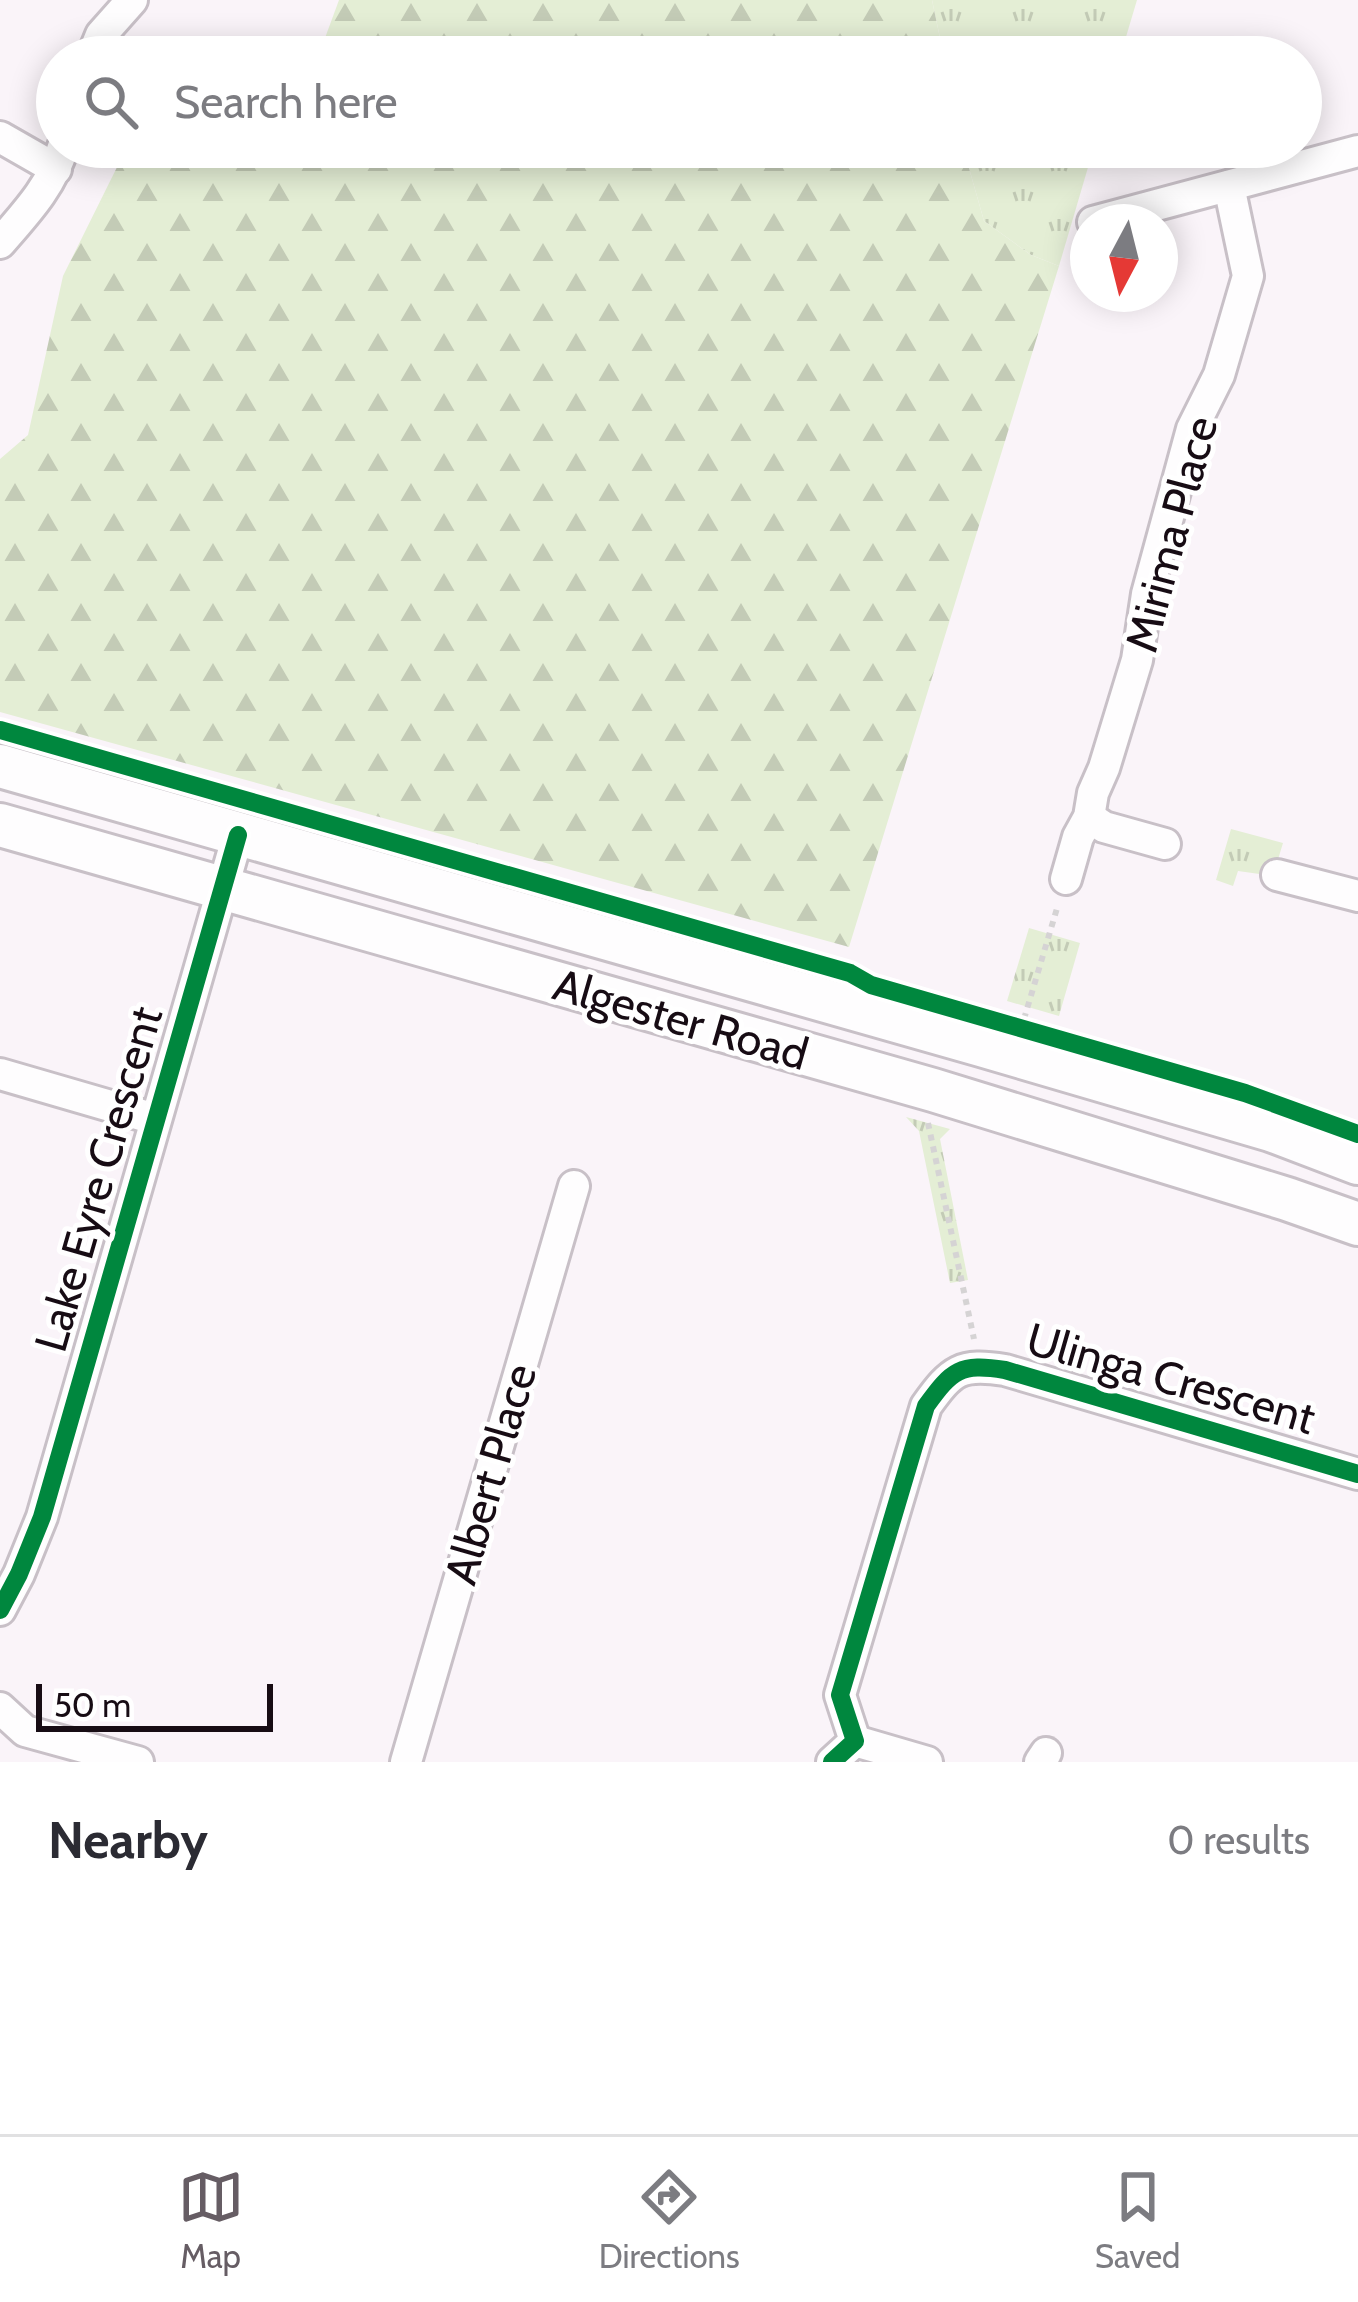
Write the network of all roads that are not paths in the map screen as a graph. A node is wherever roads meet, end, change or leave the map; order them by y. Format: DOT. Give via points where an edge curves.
graph roads {
  1 [pos="133,0"];
  2 [pos="100,36"];
  3 [pos="0,137"];
  4 [pos="36,150"];
  5 [pos="1358,151"];
  6 [pos="1322,161"];
  7 [pos="55,168"];
  8 [pos="1295,168"];
  9 [pos="1229,186"];
  10 [pos="1161,204"];
  11 [pos="0,243"];
  12 [pos="0,766"];
  13 [pos="1089,817"];
  14 [pos="0,824"];
  15 [pos="238,835"];
  16 [pos="1166,844"];
  17 [pos="1277,875"];
  18 [pos="1066,879"];
  19 [pos="223,889"];
  20 [pos="1358,896"];
  21 [pos="0,1074"];
  22 [pos="155,1119"];
  23 [pos="1358,1163"];
  24 [pos="574,1186"];
  25 [pos="1358,1225"];
  26 [pos="1358,1474"];
  27 [pos="0,1610"];
  28 [pos="0,1708"];
  29 [pos="843,1751"];
  30 [pos="138,1762"];
  31 [pos="406,1762"];
  32 [pos="927,1762"];
  1 -- 2 [label="street"];
  3 -- 4 [label="street"];
  5 -- 6 [label="street"];
  7 -- 11 [label="street"];
  8 -- 9 [label="street"];
  9 -- 10 [label="street"];
  9 -- 13 [label="street, Mirima Place" via="1248,276 1219,375 1192,429 1137,660"];
  12 -- 15 [label="main road, Algester Road"];
  13 -- 16 [label="street"];
  13 -- 18 [label="street, Mirima Place"];
  14 -- 19 [label="main road, Algester Road"];
  15 -- 19 [label="street, Lake Eyre Crescent"];
  15 -- 23 [label="main road, Algester Road" via="981,1045"];
  17 -- 20 [label="street"];
  19 -- 22 [label="street, Lake Eyre Crescent"];
  19 -- 25 [label="main road, Algester Road" via="1063,1128"];
  21 -- 22 [label="street"];
  22 -- 27 [label="street, Lake Eyre Crescent" via="42,1516"];
  24 -- 31 [label="street, Albert Place"];
  26 -- 29 [label="street, Ulinga Crescent" via="1005,1370 980,1366 948,1375 926,1406 841,1695"];
  28 -- 30 [label="street" via="25,1731"];
  29 -- 32 [label="street"];
}
